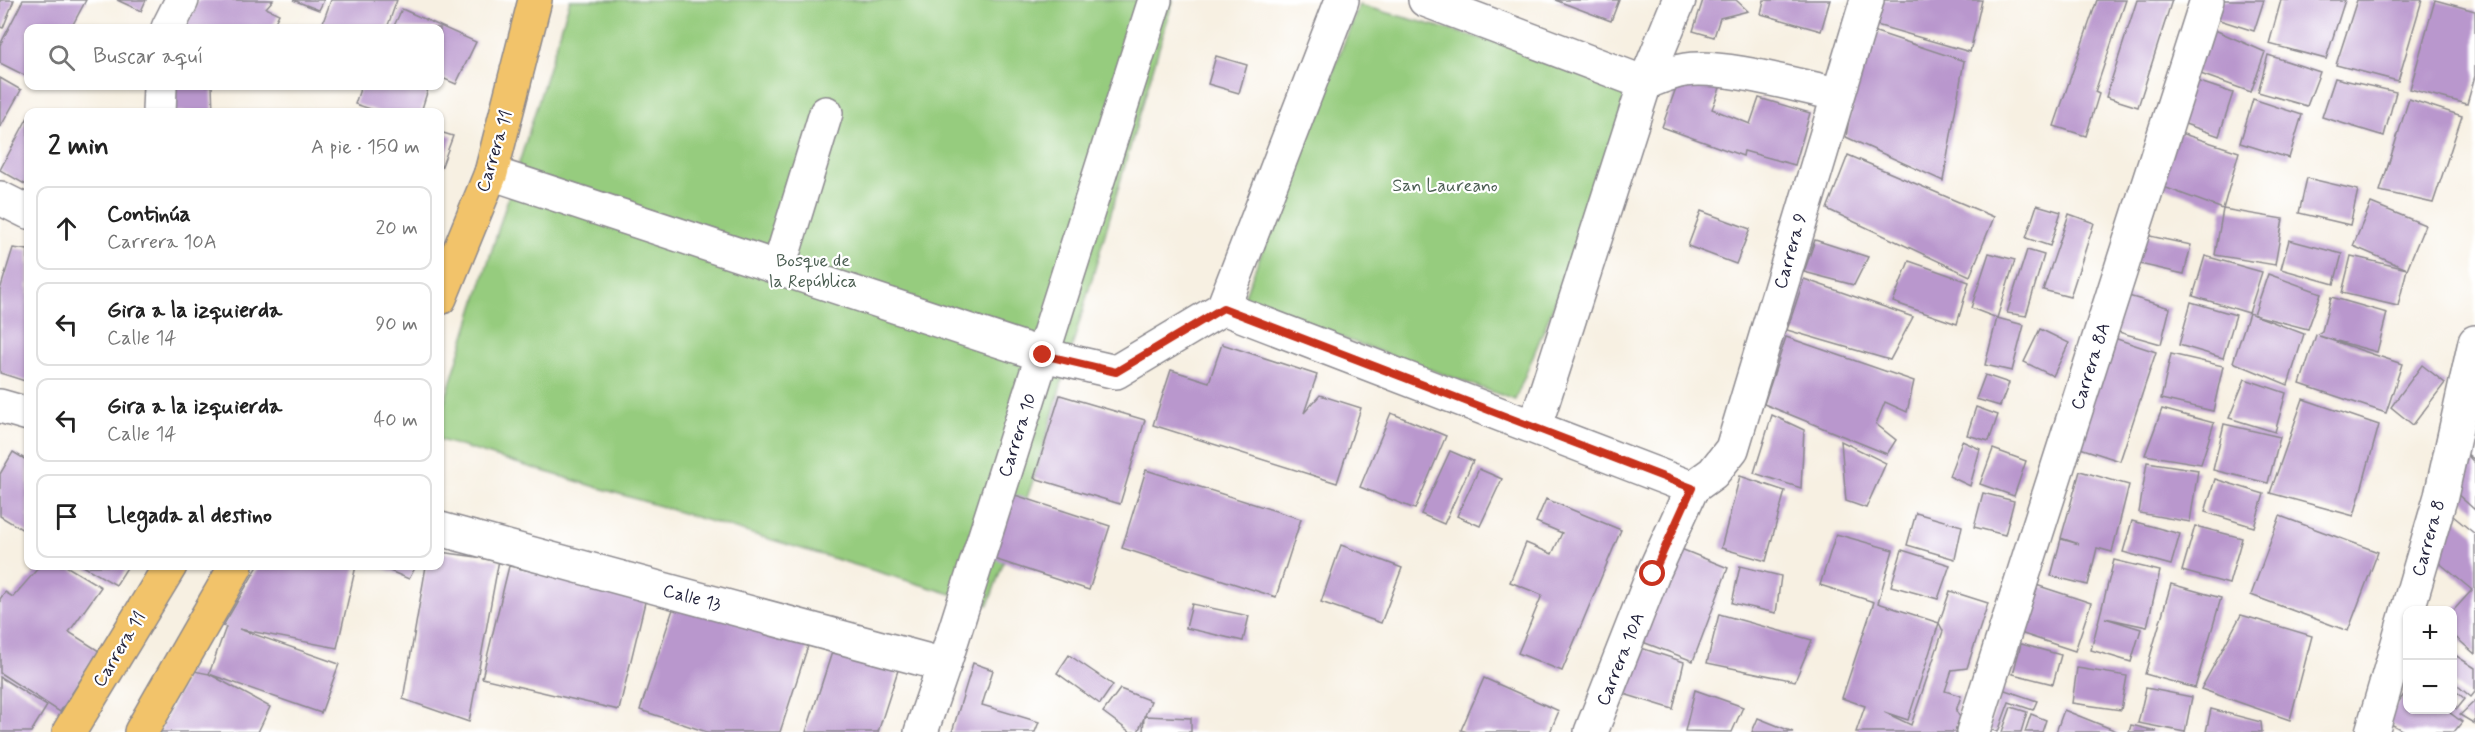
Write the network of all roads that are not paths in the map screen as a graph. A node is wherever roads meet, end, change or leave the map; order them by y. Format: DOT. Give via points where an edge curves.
graph roads {
  1 [pos="182,0"];
  2 [pos="535,0"];
  3 [pos="1155,0"];
  4 [pos="1342,0"];
  5 [pos="1425,0"];
  6 [pos="1679,0"];
  7 [pos="1867,0"];
  8 [pos="2207,0"];
  9 [pos="170,24"];
  10 [pos="1645,83"];
  11 [pos="160,90"];
  12 [pos="1837,94"];
  13 [pos="159,108"];
  14 [pos="826,113"];
  15 [pos="491,173"];
  16 [pos="0,198"];
  17 [pos="24,210"];
  18 [pos="779,267"];
  19 [pos="444,288"];
  20 [pos="1223,308"];
  21 [pos="2475,342"];
  22 [pos="1043,355"];
  23 [pos="0,406"];
  24 [pos="24,413"];
  25 [pos="1535,426"];
  26 [pos="1692,488"];
  27 [pos="444,530"];
  28 [pos="168,570"];
  29 [pos="234,570"];
  30 [pos="944,665"];
  31 [pos="69,732"];
  32 [pos="141,732"];
  33 [pos="921,732"];
  34 [pos="1591,732"];
  35 [pos="1973,732"];
  36 [pos="2372,732"];
  1 -- 9 [label="street"];
  2 -- 15 [label="main road, Carrera 11"];
  3 -- 22 [label="street, Carrera 10"];
  4 -- 20 [label="street"];
  5 -- 10 [label="street"];
  6 -- 10 [label="street"];
  7 -- 12 [label="street, Carrera 9"];
  8 -- 35 [label="street, Carrera 8A"];
  10 -- 12 [label="street" via="1688,69 1722,71"];
  10 -- 25 [label="street"];
  11 -- 13 [label="street"];
  12 -- 26 [label="street, Carrera 9" via="1732,449 1713,473"];
  14 -- 18 [label="street"];
  15 -- 18 [label="street"];
  15 -- 19 [label="main road, Carrera 11"];
  16 -- 17 [label="street"];
  18 -- 22 [label="street"];
  20 -- 22 [label="street" via="1116,372"];
  20 -- 25 [label="street"];
  21 -- 36 [label="street, Carrera 8" via="2441,496"];
  22 -- 30 [label="street, Carrera 10"];
  23 -- 24 [label="street"];
  25 -- 26 [label="street"];
  26 -- 34 [label="street, Carrera 10A" via="1653,574"];
  27 -- 30 [label="street, Calle 13"];
  28 -- 31 [label="main road, Carrera 11"];
  29 -- 32 [label="main road"];
  30 -- 33 [label="street, Carrera 10"];
}
